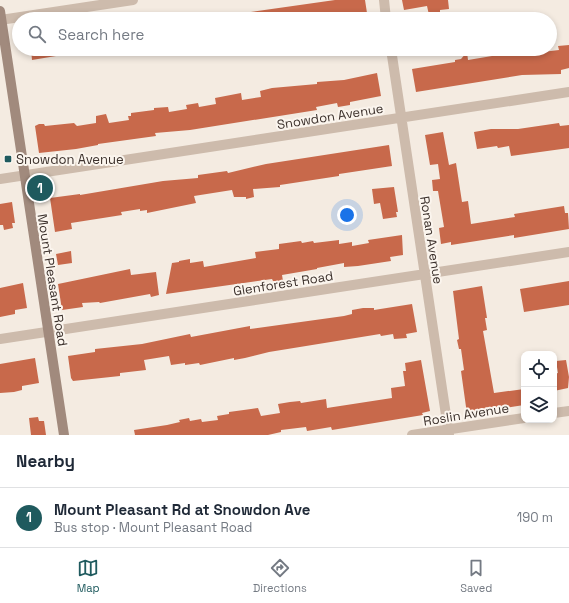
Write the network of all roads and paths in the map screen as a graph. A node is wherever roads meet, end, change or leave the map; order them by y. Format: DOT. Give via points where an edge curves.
graph roads {
  1 [pos="133,0"];
  2 [pos="384,0"];
  3 [pos="39,12"];
  4 [pos="385,12"];
  5 [pos="12,15"];
  6 [pos="0,17"];
  7 [pos="392,56"];
  8 [pos="569,92"];
  9 [pos="401,118"];
  10 [pos="24,176"];
  11 [pos="0,179"];
  12 [pos="569,252"];
  13 [pos="424,274"];
  14 [pos="48,331"];
  15 [pos="0,339"];
  16 [pos="569,411"];
  17 [pos="557,413"];
  18 [pos="521,419"];
  19 [pos="448,432"];
  20 [pos="64,435"];
  21 [pos="412,435"];
  1 -- 3 [label="street"];
  2 -- 4 [label="street"];
  5 -- 6 [label="street"];
  6 -- 10 [label="street, Mount Pleasant Road"];
  7 -- 9 [label="street, Ronan Avenue"];
  8 -- 9 [label="street, Snowdon Avenue"];
  9 -- 10 [label="street, Snowdon Avenue"];
  9 -- 13 [label="street, Ronan Avenue"];
  10 -- 11 [label="street, Snowdon Avenue"];
  10 -- 14 [label="street, Mount Pleasant Road"];
  12 -- 13 [label="street, Glenforest Road"];
  13 -- 14 [label="street, Glenforest Road"];
  13 -- 19 [label="street, Ronan Avenue"];
  14 -- 15 [label="street, Glenforest Road"];
  14 -- 20 [label="street, Mount Pleasant Road"];
  16 -- 17 [label="street"];
  18 -- 19 [label="street, Roslin Avenue"];
  19 -- 21 [label="street, Roslin Avenue"];
}
